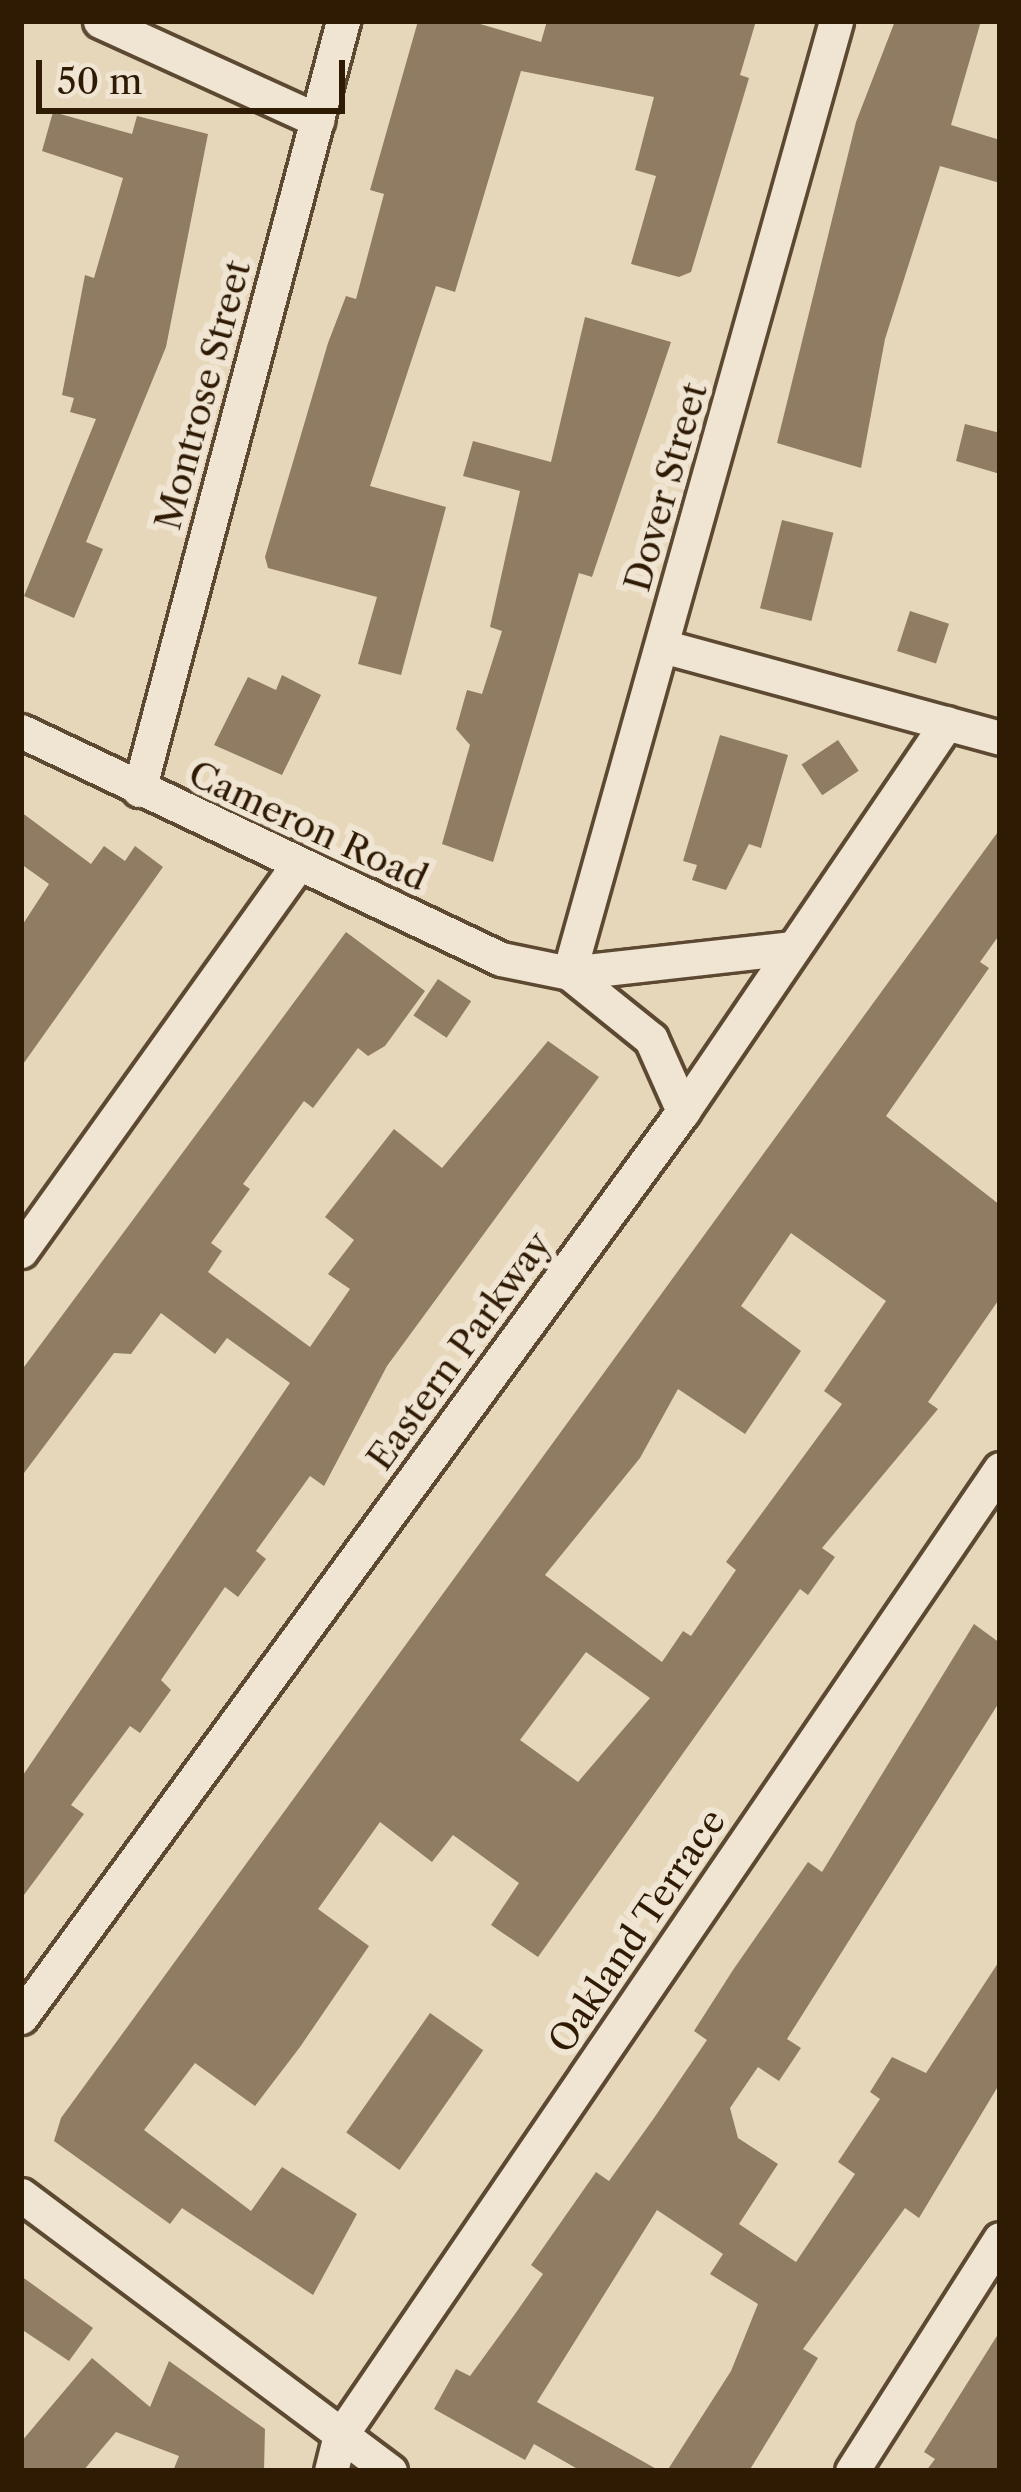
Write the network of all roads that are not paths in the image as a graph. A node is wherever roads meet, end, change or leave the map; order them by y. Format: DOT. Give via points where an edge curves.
graph roads {
  1 [pos="100,21"];
  2 [pos="343,21"];
  3 [pos="836,21"];
  4 [pos="316,120"];
  5 [pos="662,646"];
  6 [pos="947,723"];
  7 [pos="21,731"];
  8 [pos="1000,738"];
  9 [pos="139,790"];
  10 [pos="298,864"];
  11 [pos="791,948"];
  12 [pos="569,973"];
  13 [pos="683,1111"];
  14 [pos="21,1251"];
  15 [pos="1000,1469"];
  16 [pos="21,2018"];
  17 [pos="21,2195"];
  18 [pos="1000,2239"];
  19 [pos="335,2454"];
  20 [pos="390,2471"];
  21 [pos="852,2471"];
  1 -- 4 [label="street"];
  2 -- 4 [label="street, Montrose Street"];
  3 -- 5 [label="street, Dover Street"];
  4 -- 9 [label="street, Montrose Street"];
  5 -- 6 [label="street"];
  5 -- 12 [label="street, Dover Street"];
  6 -- 8 [label="street"];
  6 -- 11 [label="street, Eastern Parkway"];
  7 -- 9 [label="street, Cameron Road"];
  9 -- 10 [label="street, Cameron Road"];
  10 -- 12 [label="street, Cameron Road" via="501,959"];
  10 -- 14 [label="street"];
  11 -- 12 [label="street, Cameron Road"];
  11 -- 13 [label="street, Eastern Parkway"];
  12 -- 13 [label="street, Cameron Road" via="651,1039"];
  13 -- 16 [label="street, Eastern Parkway"];
  15 -- 19 [label="street, Oakland Terrace"];
  17 -- 19 [label="street"];
  18 -- 21 [label="street"];
  19 -- 20 [label="street"];
}
